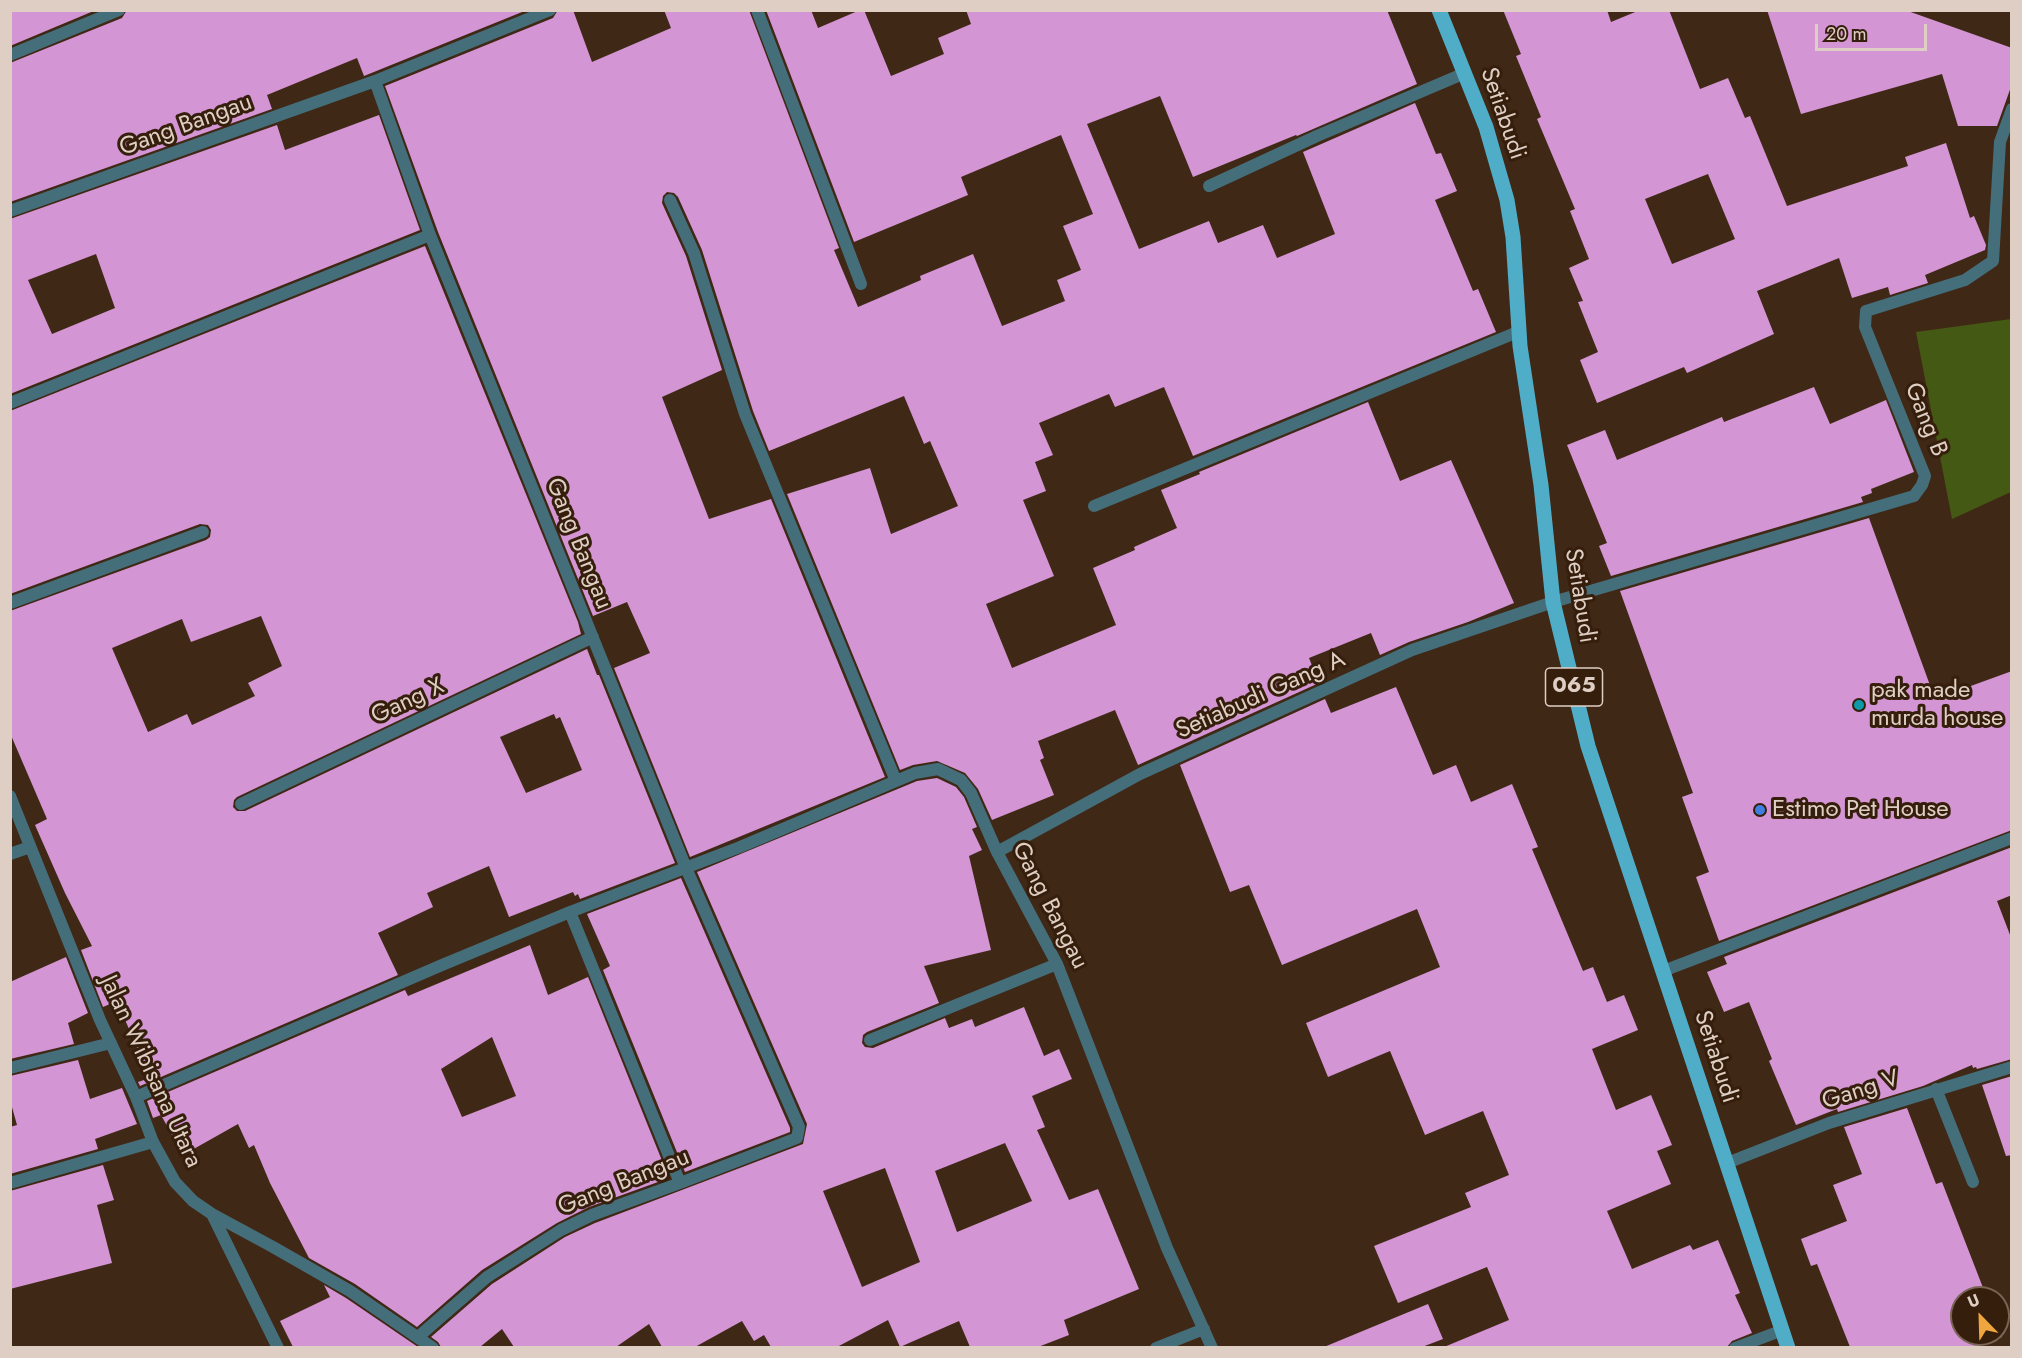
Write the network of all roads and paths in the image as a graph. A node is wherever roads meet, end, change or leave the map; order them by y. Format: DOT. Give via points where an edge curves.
graph roads {
  1 [pos="120,10"];
  2 [pos="550,10"];
  3 [pos="757,10"];
  4 [pos="1439,10"];
  5 [pos="10,55"];
  6 [pos="1465,73"];
  7 [pos="375,81"];
  8 [pos="2012,109"];
  9 [pos="1209,186"];
  10 [pos="670,200"];
  11 [pos="10,210"];
  12 [pos="430,235"];
  13 [pos="861,284"];
  14 [pos="1520,331"];
  15 [pos="10,402"];
  16 [pos="1094,506"];
  17 [pos="203,532"];
  18 [pos="1553,602"];
  19 [pos="10,603"];
  20 [pos="593,637"];
  21 [pos="896,782"];
  22 [pos="10,796"];
  23 [pos="241,804"];
  24 [pos="2012,838"];
  25 [pos="30,847"];
  26 [pos="997,852"];
  27 [pos="10,854"];
  28 [pos="686,868"];
  29 [pos="570,912"];
  30 [pos="1057,964"];
  31 [pos="1663,971"];
  32 [pos="870,1040"];
  33 [pos="111,1043"];
  34 [pos="2012,1067"];
  35 [pos="10,1068"];
  36 [pos="1936,1089"];
  37 [pos="136,1097"];
  38 [pos="153,1142"];
  39 [pos="1727,1163"];
  40 [pos="1973,1182"];
  41 [pos="10,1183"];
  42 [pos="680,1183"];
  43 [pos="212,1214"];
  44 [pos="1204,1329"];
  45 [pos="1783,1330"];
  46 [pos="418,1337"];
  47 [pos="278,1347"];
  48 [pos="433,1347"];
  49 [pos="1156,1347"];
  50 [pos="1212,1347"];
  51 [pos="1735,1347"];
  52 [pos="1788,1347"];
  1 -- 5 [label="street"];
  2 -- 7 [label="street, Gang Bangau"];
  3 -- 13 [label="street"];
  4 -- 6 [label="main road, Setiabudi / 065"];
  6 -- 9 [label="street"];
  6 -- 14 [label="main road, Setiabudi / 065" via="1507,200"];
  7 -- 11 [label="street, Gang Bangau"];
  7 -- 12 [label="street, Gang Bangau"];
  8 -- 18 [label="street, Gang B" via="2000,142 1993,261 1965,280 1866,311 1865,327 1925,476 1914,496"];
  10 -- 21 [label="street" via="694,253 745,414"];
  12 -- 15 [label="street"];
  12 -- 20 [label="street, Gang Bangau"];
  14 -- 16 [label="street"];
  14 -- 18 [label="main road, Setiabudi / 065" via="1542,485"];
  17 -- 19 [label="street"];
  18 -- 26 [label="street, Setiabudi Gang A" via="1412,650 1140,774"];
  18 -- 31 [label="main road, Setiabudi / 065" via="1588,746"];
  20 -- 23 [label="street, Gang X"];
  20 -- 28 [label="street, Gang Bangau"];
  21 -- 26 [label="street, Gang Bangau" via="938,769 962,780"];
  21 -- 28 [label="street, Gang Bangau"];
  22 -- 25 [label="street, Jalan Wibisana Utara"];
  24 -- 31 [label="street"];
  25 -- 27 [label="street"];
  25 -- 33 [label="street, Jalan Wibisana Utara"];
  26 -- 30 [label="street, Gang Bangau"];
  28 -- 29 [label="street"];
  28 -- 42 [label="street, Gang Bangau" via="799,1133 797,1138"];
  29 -- 37 [label="street"];
  29 -- 42 [label="street"];
  30 -- 32 [label="street"];
  30 -- 44 [label="street, Gang Bangau" via="1167,1248"];
  31 -- 39 [label="main road, Setiabudi / 065"];
  33 -- 35 [label="street"];
  33 -- 37 [label="street, Jalan Wibisana Utara"];
  34 -- 36 [label="street, Gang V"];
  36 -- 39 [label="street, Gang V" via="1829,1123"];
  36 -- 40 [label="street"];
  37 -- 38 [label="street, Jalan Wibisana Utara"];
  38 -- 41 [label="street"];
  38 -- 43 [label="street, Jalan Wibisana Utara" via="175,1182"];
  39 -- 45 [label="main road, Setiabudi / 065"];
  42 -- 46 [label="street, Gang Bangau" via="561,1230 487,1277"];
  43 -- 46 [label="street, Jalan Wibisana Utara" via="340,1286"];
  43 -- 47 [label="street"];
  44 -- 49 [label="street"];
  44 -- 50 [label="street"];
  45 -- 51 [label="street"];
  45 -- 52 [label="main road, Setiabudi / 065"];
  46 -- 48 [label="street, Jalan Wibisana Utara"];
}
